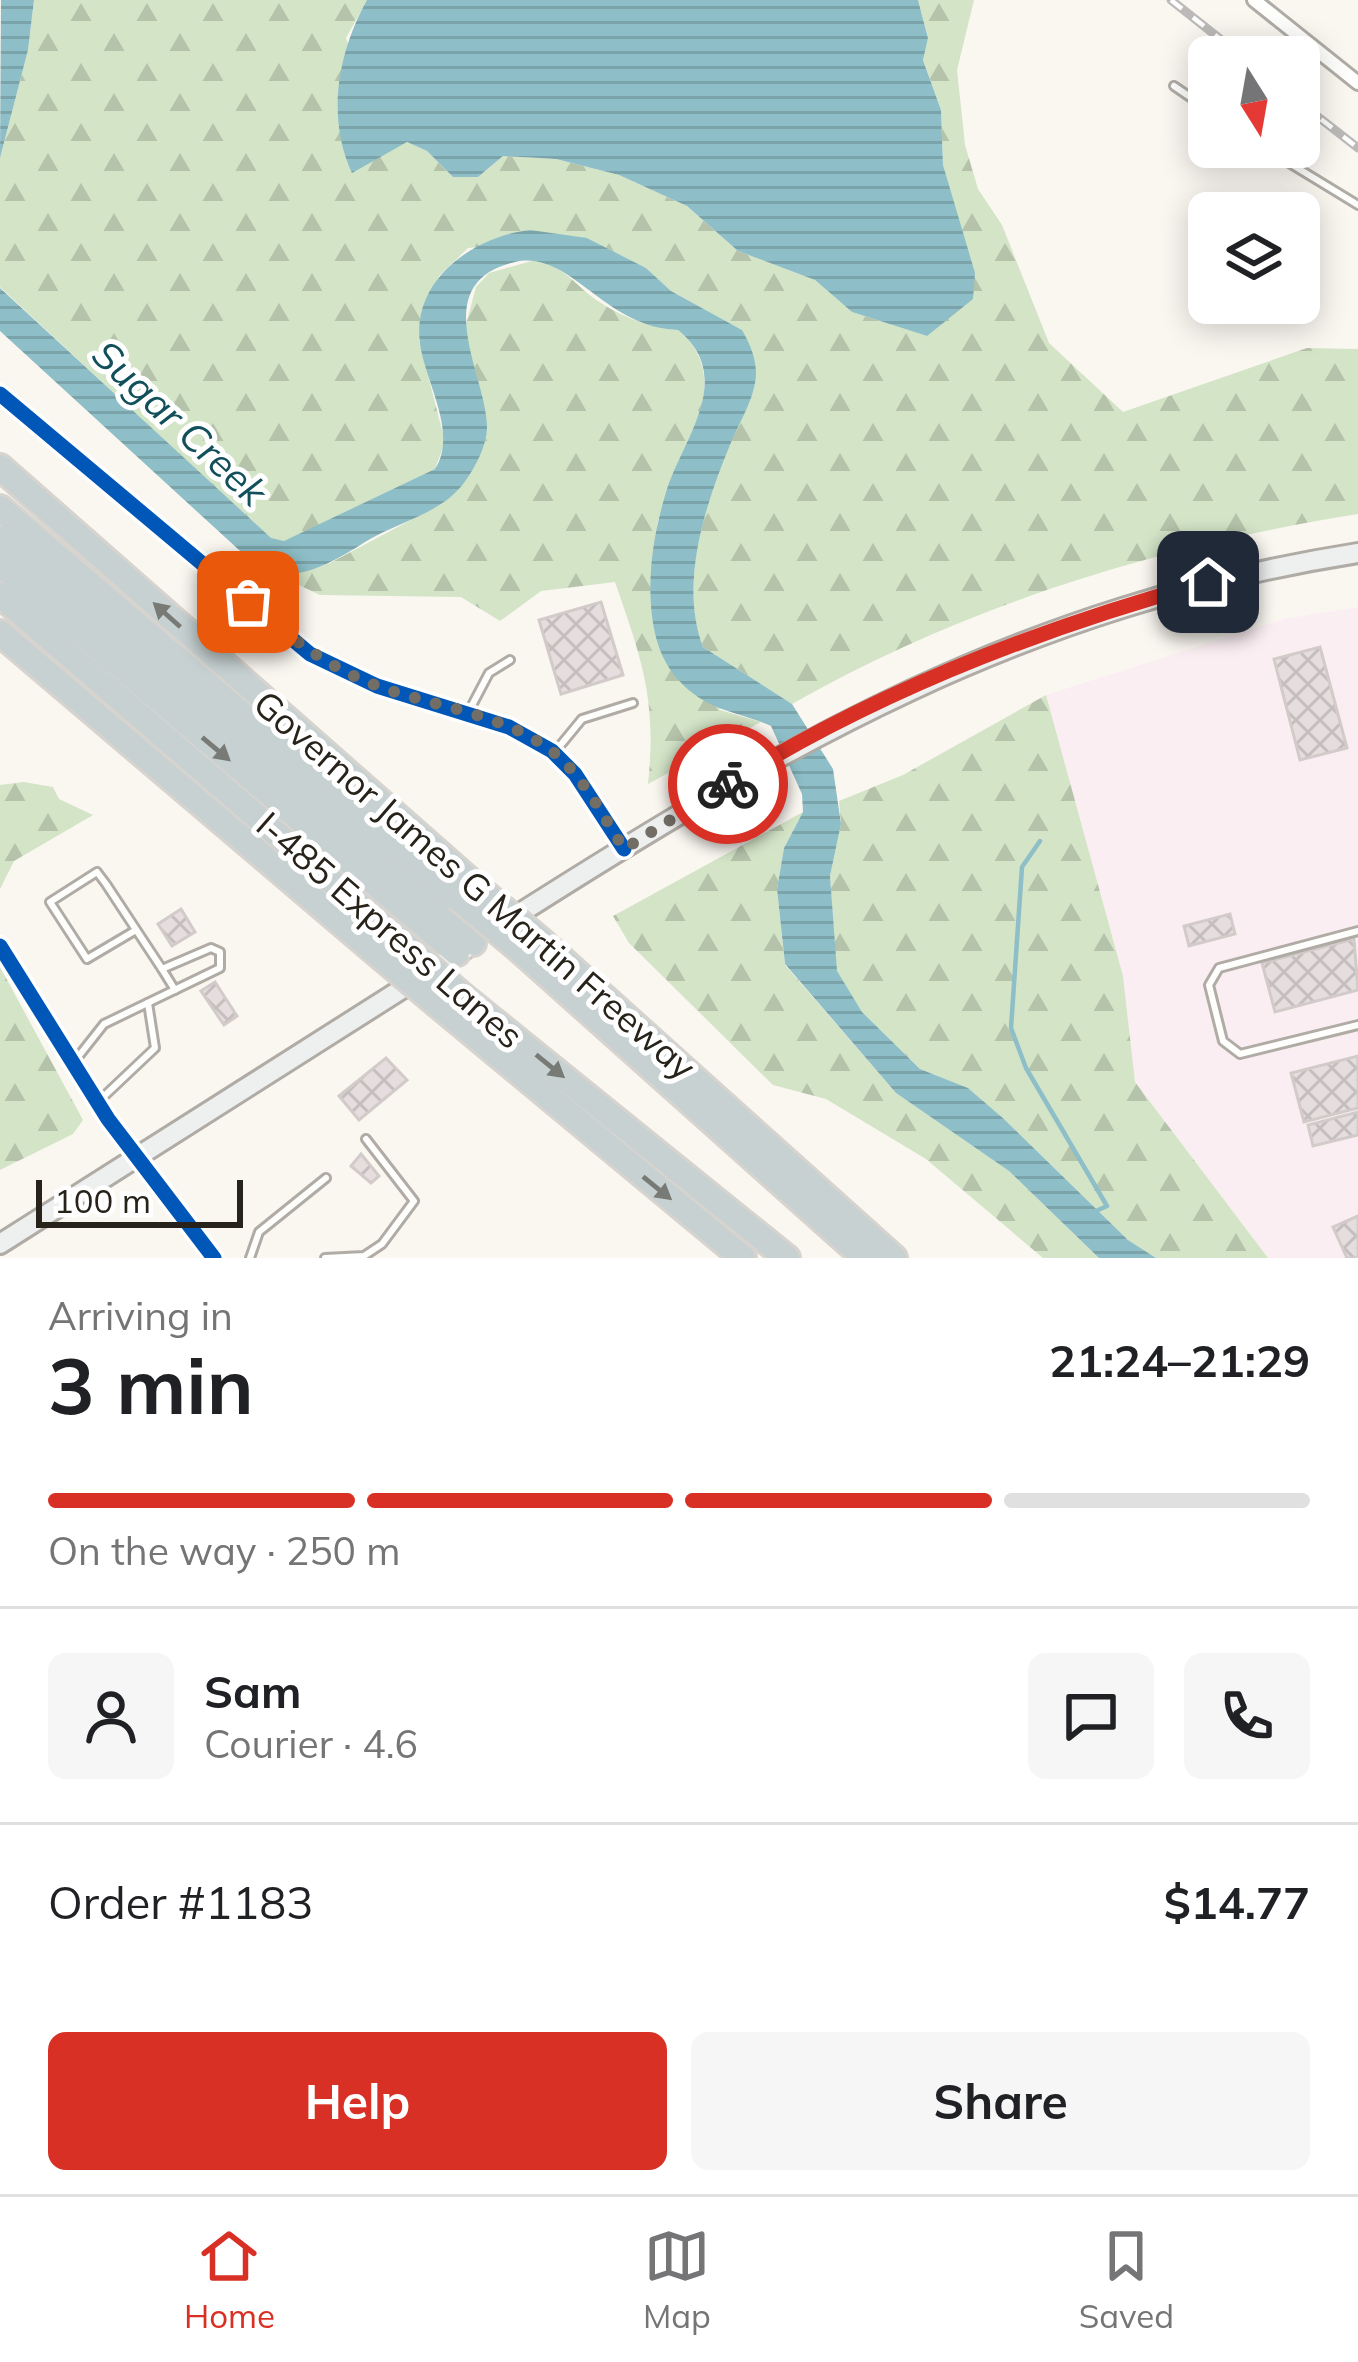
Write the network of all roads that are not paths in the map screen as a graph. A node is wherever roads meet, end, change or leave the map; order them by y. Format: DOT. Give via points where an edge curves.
graph roads {
  1 [pos="1254,0"];
  2 [pos="1358,83"];
  3 [pos="1174,86"];
  4 [pos="1188,96"];
  5 [pos="1297,168"];
  6 [pos="1358,205"];
  7 [pos="0,394"];
  8 [pos="0,467"];
  9 [pos="0,508"];
  10 [pos="0,538"];
  11 [pos="1358,553"];
  12 [pos="0,564"];
  13 [pos="0,595"];
  14 [pos="0,633"];
  15 [pos="511,660"];
  16 [pos="633,703"];
  17 [pos="467,714"];
  18 [pos="554,753"];
  19 [pos="624,849"];
  20 [pos="467,892"];
  21 [pos="136,930"];
  22 [pos="1358,931"];
  23 [pos="530,945"];
  24 [pos="0,946"];
  25 [pos="388,947"];
  26 [pos="465,948"];
  27 [pos="162,969"];
  28 [pos="175,990"];
  29 [pos="448,999"];
  30 [pos="148,1003"];
  31 [pos="1358,1025"];
  32 [pos="72,1065"];
  33 [pos="97,1102"];
  34 [pos="366,1139"];
  35 [pos="137,1158"];
  36 [pos="326,1178"];
  37 [pos="698,1188"];
  38 [pos="0,1244"];
  39 [pos="214,1258"];
  40 [pos="250,1258"];
  41 [pos="325,1258"];
  42 [pos="743,1258"];
  43 [pos="770,1258"];
  44 [pos="787,1258"];
  45 [pos="865,1258"];
  46 [pos="894,1258"];
  1 -- 2 [label="street"];
  3 -- 4 [label="lane"];
  5 -- 6 [label="lane"];
  7 -- 17 [label="street" via="310,654"];
  20 -- 8 [label="highway, Governor James G Martin Freeway, one-way"];
  9 -- 20 [label="highway, I-485 Express Lanes"];
  10 -- 26 [label="highway"];
  11 -- 19 [label="main road" via="1128,604 1042,632 901,691 750,770"];
  12 -- 26 [label="highway, one-way"];
  13 -- 25 [label="highway, I-485 Express Lanes"];
  14 -- 25 [label="highway"];
  15 -- 17 [label="lane" via="489,674"];
  16 -- 18 [label="lane" via="582,719"];
  17 -- 18 [label="street"];
  18 -- 19 [label="street"];
  19 -- 26 [label="main road"];
  20 -- 23 [label="highway, Governor James G Martin Freeway, bridge"];
  21 -- 21 [label="lane" via="97,872 50,902 87,959"];
  21 -- 27 [label="lane"];
  22 -- 31 [label="lane" via="1219,968 1209,985 1223,1041 1240,1054"];
  23 -- 45 [label="highway, I-485 Express Lanes"];
  23 -- 46 [label="highway, Governor James G Martin Freeway"];
  24 -- 32 [label="street"];
  25 -- 29 [label="highway, bridge"];
  26 -- 35 [label="main road"];
  27 -- 28 [label="lane"];
  27 -- 28 [label="lane" via="220,952 220,968"];
  28 -- 30 [label="lane"];
  29 -- 37 [label="highway, I-485 Express Lanes, one-way"];
  29 -- 42 [label="highway, one-way"];
  30 -- 32 [label="lane" via="104,1024"];
  30 -- 33 [label="lane" via="154,1048"];
  32 -- 33 [label="street"];
  33 -- 35 [label="street"];
  34 -- 41 [label="lane" via="414,1201 364,1256"];
  35 -- 38 [label="main road"];
  35 -- 39 [label="street"];
  36 -- 40 [label="lane" via="259,1232"];
  37 -- 43 [label="highway"];
  37 -- 44 [label="highway, I-485 Express Lanes"];
}
